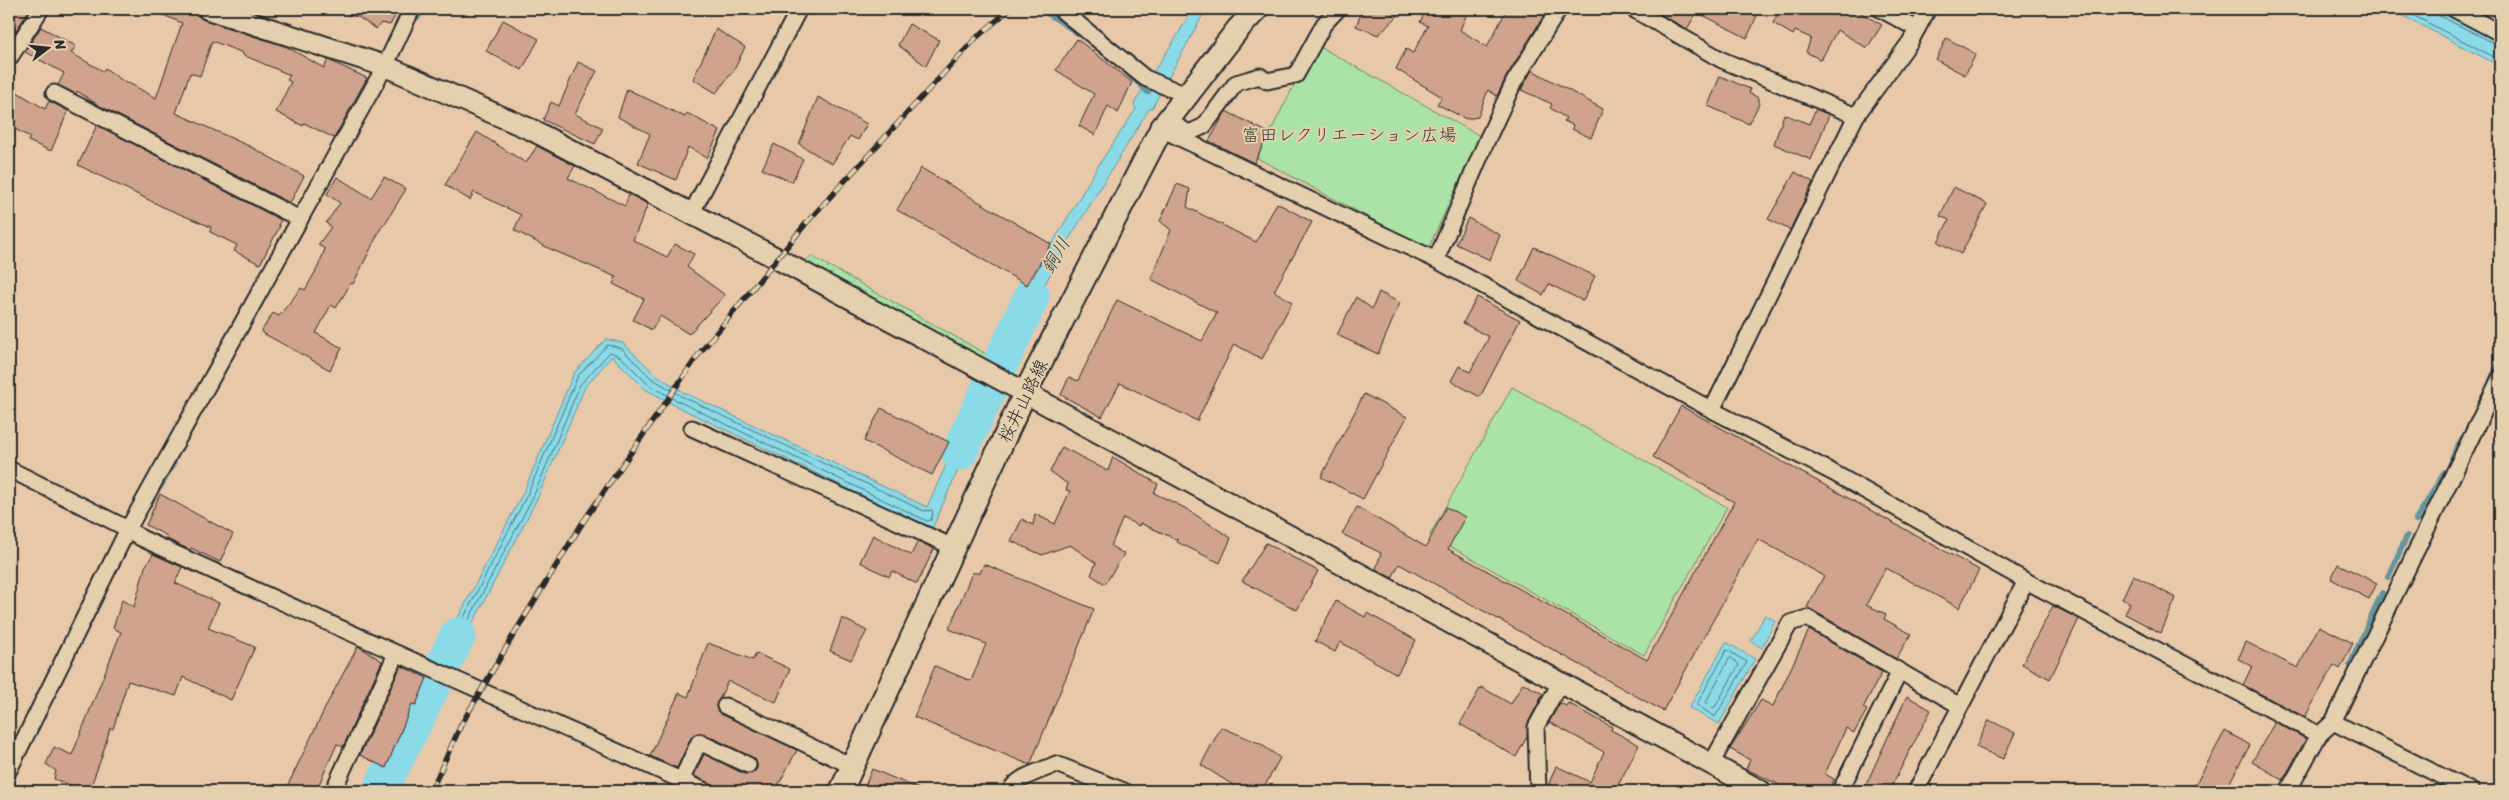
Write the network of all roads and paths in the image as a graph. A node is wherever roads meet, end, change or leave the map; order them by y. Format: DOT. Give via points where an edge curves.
graph roads {
  1 [pos="41,9"];
  2 [pos="208,9"];
  3 [pos="412,9"];
  4 [pos="799,9"];
  5 [pos="1060,9"];
  6 [pos="1257,9"];
  7 [pos="1338,9"];
  8 [pos="1559,9"];
  9 [pos="1632,9"];
  10 [pos="1880,9"];
  11 [pos="1928,9"];
  12 [pos="2454,9"];
  13 [pos="1234,19"];
  14 [pos="1917,29"];
  15 [pos="2500,33"];
  16 [pos="9,59"];
  17 [pos="385,66"];
  18 [pos="54,93"];
  19 [pos="1186,95"];
  20 [pos="1856,116"];
  21 [pos="1163,125"];
  22 [pos="691,214"];
  23 [pos="300,218"];
  24 [pos="1436,260"];
  25 [pos="2500,378"];
  26 [pos="1025,393"];
  27 [pos="1712,410"];
  28 [pos="692,428"];
  29 [pos="9,469"];
  30 [pos="128,529"];
  31 [pos="953,547"];
  32 [pos="2026,580"];
  33 [pos="396,654"];
  34 [pos="1900,671"];
  35 [pos="1560,683"];
  36 [pos="726,706"];
  37 [pos="1960,706"];
  38 [pos="2333,722"];
  39 [pos="2319,735"];
  40 [pos="1710,764"];
  41 [pos="748,765"];
  42 [pos="852,766"];
  43 [pos="9,770"];
  44 [pos="681,780"];
  45 [pos="333,791"];
  46 [pos="705,791"];
  47 [pos="841,791"];
  48 [pos="1010,791"];
  49 [pos="1124,791"];
  50 [pos="1538,791"];
  51 [pos="1761,791"];
  52 [pos="1840,791"];
  53 [pos="1916,791"];
  54 [pos="2288,791"];
  55 [pos="2471,791"];
  1 -- 16 [label="street"];
  2 -- 17 [label="street"];
  3 -- 17 [label="street"];
  4 -- 22 [label="street"];
  5 -- 19 [label="street" via="1145,78"];
  6 -- 13 [label="main road, 桜井山路線"];
  7 -- 21 [label="street" via="1324,24 1296,75 1267,81 1260,76 1236,83 1204,126 1189,133"];
  8 -- 24 [label="street" via="1510,91"];
  9 -- 20 [label="street" via="1722,60"];
  10 -- 14 [label="street"];
  11 -- 14 [label="street"];
  12 -- 15 [label="street"];
  13 -- 19 [label="main road, 桜井山路線"];
  14 -- 20 [label="street"];
  17 -- 22 [label="street" via="532,130"];
  17 -- 23 [label="street"];
  18 -- 23 [label="street"];
  19 -- 21 [label="main road, 桜井山路線"];
  20 -- 27 [label="street"];
  21 -- 24 [label="street"];
  21 -- 26 [label="main road, 桜井山路線"];
  22 -- 26 [label="street"];
  23 -- 30 [label="street"];
  24 -- 27 [label="street"];
  25 -- 38 [label="street"];
  26 -- 31 [label="main road, 桜井山路線"];
  26 -- 35 [label="street"];
  27 -- 32 [label="street" via="1832,472"];
  28 -- 31 [label="street"];
  29 -- 30 [label="street"];
  30 -- 33 [label="street" via="141,538"];
  30 -- 43 [label="street"];
  31 -- 42 [label="main road, 桜井山路線"];
  32 -- 37 [label="street"];
  32 -- 39 [label="street"];
  33 -- 44 [label="street"];
  33 -- 45 [label="street"];
  34 -- 37 [label="street"];
  34 -- 40 [label="street" via="1807,618 1790,623"];
  34 -- 52 [label="street"];
  35 -- 40 [label="street"];
  35 -- 50 [label="street" via="1536,727"];
  36 -- 42 [label="street"];
  37 -- 53 [label="street"];
  38 -- 39 [label="street"];
  38 -- 55 [label="street"];
  39 -- 54 [label="street"];
  40 -- 51 [label="street"];
  41 -- 44 [label="street" via="699,742"];
  42 -- 47 [label="main road, 桜井山路線"];
  44 -- 46 [label="street"];
  48 -- 49 [label="street" via="1021,778 1056,764"];
}
